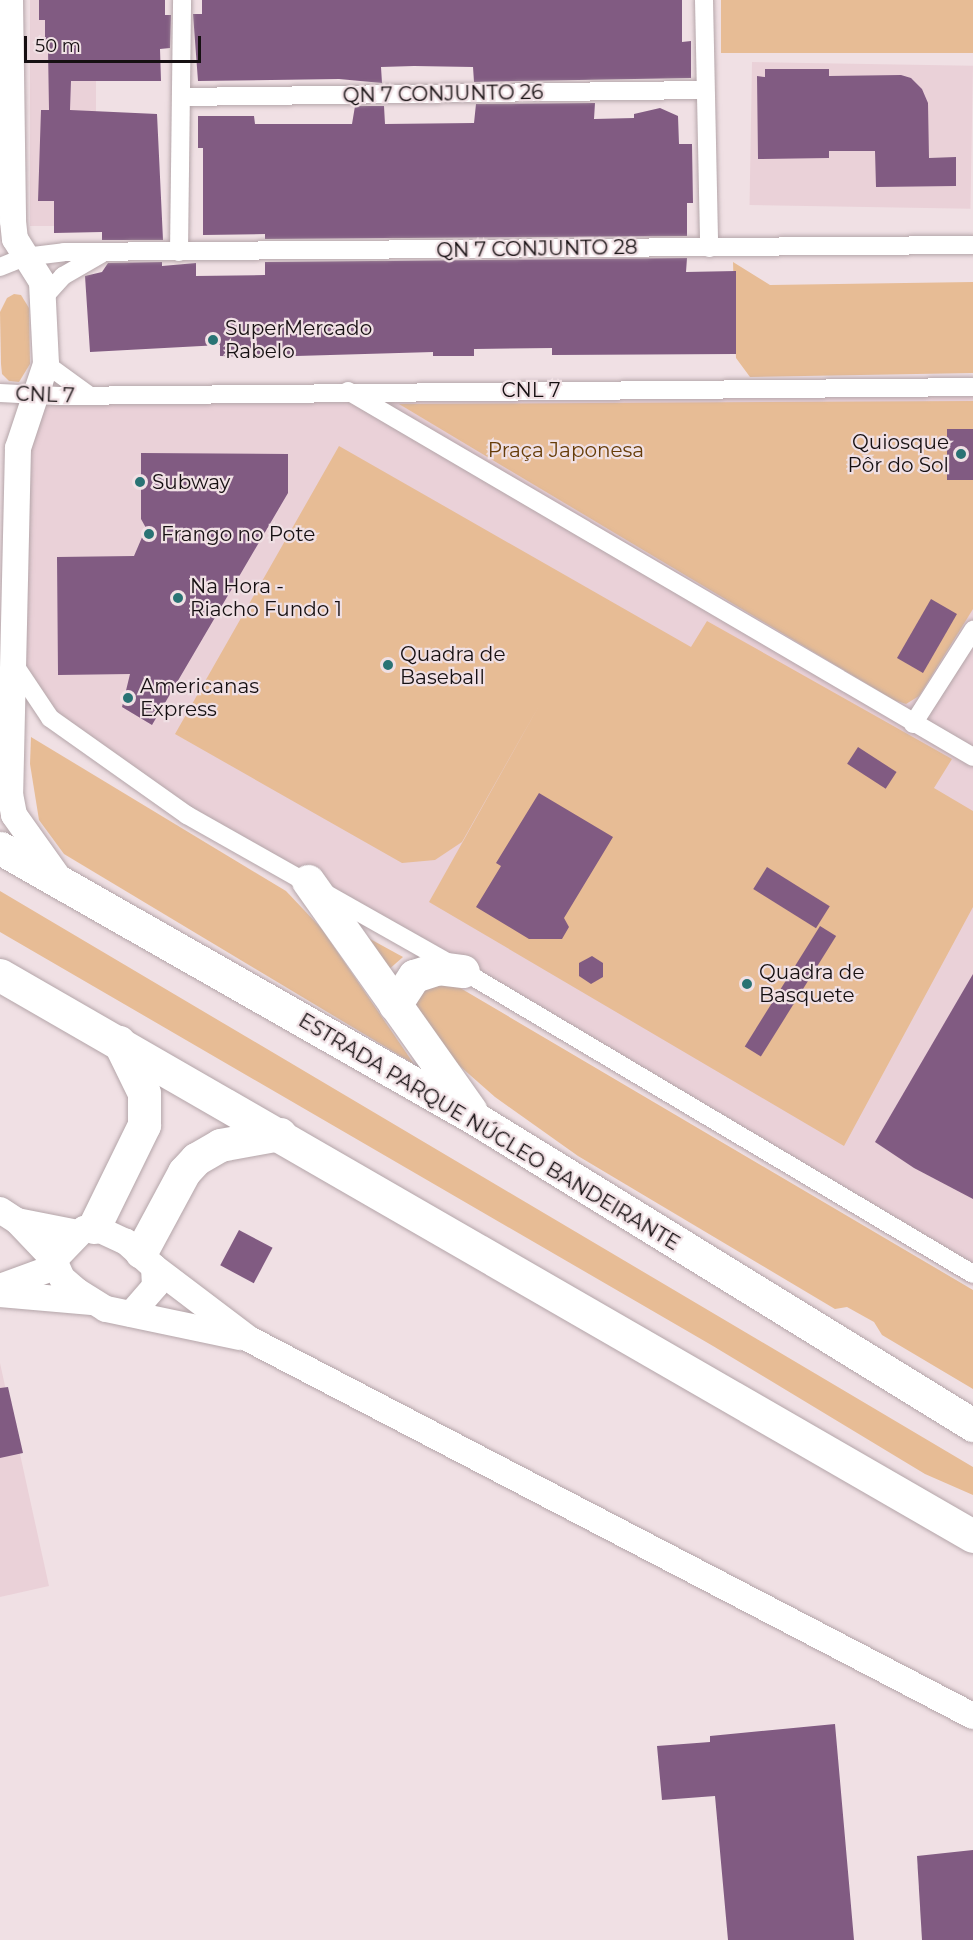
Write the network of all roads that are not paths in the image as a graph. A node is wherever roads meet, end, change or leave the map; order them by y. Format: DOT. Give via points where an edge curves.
graph roads {
  1 [pos="10,0"];
  2 [pos="182,0"];
  3 [pos="704,0"];
  4 [pos="705,90"];
  5 [pos="181,98"];
  6 [pos="973,245"];
  7 [pos="709,248"];
  8 [pos="179,252"];
  9 [pos="101,254"];
  10 [pos="25,257"];
  11 [pos="0,267"];
  12 [pos="45,296"];
  13 [pos="46,364"];
  14 [pos="973,387"];
  15 [pos="348,391"];
  16 [pos="0,393"];
  17 [pos="37,396"];
  18 [pos="90,396"];
  19 [pos="973,630"];
  20 [pos="10,657"];
  21 [pos="913,724"];
  22 [pos="973,757"];
  23 [pos="0,848"];
  24 [pos="308,881"];
  25 [pos="64,885"];
  26 [pos="463,971"];
  27 [pos="0,975"];
  28 [pos="395,1005"];
  29 [pos="119,1042"];
  30 [pos="476,1119"];
  31 [pos="280,1134"];
  32 [pos="8,1216"];
  33 [pos="86,1230"];
  34 [pos="147,1260"];
  35 [pos="55,1263"];
  36 [pos="973,1274"];
  37 [pos="0,1287"];
  38 [pos="0,1294"];
  39 [pos="96,1302"];
  40 [pos="131,1314"];
  41 [pos="249,1339"];
  42 [pos="971,1425"];
  43 [pos="973,1512"];
  44 [pos="939,1516"];
  45 [pos="973,1536"];
  46 [pos="973,1716"];
  1 -- 10 [label="street" via="13,221 15,239"];
  2 -- 5 [label="street"];
  3 -- 4 [label="street"];
  4 -- 5 [label="street, QN 7 CONJUNTO 26"];
  4 -- 7 [label="street"];
  5 -- 8 [label="street"];
  6 -- 7 [label="street, QN 7 CONJUNTO 28"];
  7 -- 8 [label="street, QN 7 CONJUNTO 28"];
  8 -- 9 [label="street, QN 7 CONJUNTO 28"];
  9 -- 10 [label="street, QN 7 CONJUNTO 28" via="64,252"];
  9 -- 12 [label="street, QN 7 CONJUNTO 28" via="63,276"];
  10 -- 11 [label="street, QN 7 CONJUNTO 28"];
  10 -- 12 [label="street" via="38,274"];
  12 -- 13 [label="street"];
  13 -- 17 [label="street"];
  13 -- 18 [label="street, CNL 7"];
  14 -- 15 [label="street, CNL 7"];
  15 -- 18 [label="street, CNL 7"];
  15 -- 21 [label="street"];
  16 -- 17 [label="street, CNL 7"];
  17 -- 18 [label="street, CNL 7"];
  17 -- 20 [label="street" via="18,448"];
  19 -- 21 [label="street"];
  20 -- 24 [label="street" via="50,718 187,815"];
  20 -- 25 [label="street" via="10,794 14,815"];
  21 -- 22 [label="street"];
  23 -- 25 [label="highway, ESTRADA PARQUE NÚCLEO BANDEIRANTE"];
  24 -- 26 [label="street"];
  24 -- 28 [label="highway"];
  25 -- 30 [label="highway, ESTRADA PARQUE NÚCLEO BANDEIRANTE"];
  26 -- 28 [label="highway" via="438,968 414,976"];
  26 -- 36 [label="street"];
  27 -- 29 [label="highway"];
  28 -- 30 [label="highway"];
  29 -- 31 [label="highway"];
  29 -- 33 [label="highway" via="144,1093 144,1125"];
  30 -- 42 [label="highway, ESTRADA PARQUE NÚCLEO BANDEIRANTE"];
  31 -- 34 [label="highway" via="220,1144 196,1159 184,1172"];
  31 -- 44 [label="highway"];
  32 -- 33 [label="street"];
  32 -- 35 [label="street"];
  33 -- 34 [label="street"];
  33 -- 35 [label="street"];
  34 -- 40 [label="street" via="155,1286"];
  34 -- 41 [label="street"];
  35 -- 37 [label="street"];
  35 -- 39 [label="street" via="70,1285"];
  38 -- 39 [label="street"];
  39 -- 40 [label="street" via="106,1309"];
  40 -- 41 [label="street"];
  41 -- 46 [label="street"];
  43 -- 44 [label="highway"];
  44 -- 45 [label="highway"];
}
